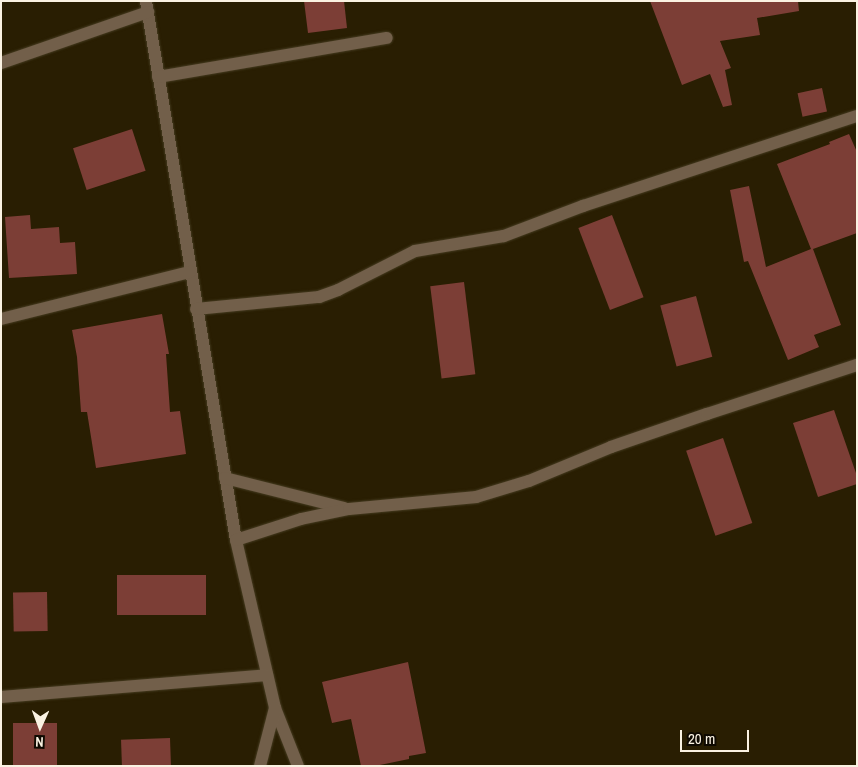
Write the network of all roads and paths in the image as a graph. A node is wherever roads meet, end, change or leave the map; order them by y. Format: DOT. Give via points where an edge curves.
graph roads {
  1 [pos="147,7"];
  2 [pos="387,38"];
  3 [pos="1,63"];
  4 [pos="158,77"];
  5 [pos="857,116"];
  6 [pos="190,272"];
  7 [pos="196,309"];
  8 [pos="1,319"];
  9 [pos="857,365"];
  10 [pos="225,478"];
  11 [pos="348,509"];
  12 [pos="236,540"];
  13 [pos="267,675"];
  14 [pos="1,696"];
  15 [pos="275,708"];
  16 [pos="260,766"];
  17 [pos="298,766"];
  1 -- 3 [label="street"];
  1 -- 4 [label="street"];
  2 -- 4 [label="street"];
  4 -- 6 [label="street"];
  5 -- 7 [label="street" via="584,206 504,236 415,251 338,290 319,296"];
  6 -- 7 [label="street"];
  6 -- 8 [label="street"];
  7 -- 10 [label="street"];
  9 -- 11 [label="street" via="611,447 529,481 476,497"];
  10 -- 11 [label="street"];
  10 -- 12 [label="street"];
  11 -- 12 [label="street" via="301,519"];
  12 -- 13 [label="street"];
  13 -- 14 [label="street"];
  13 -- 15 [label="street"];
  15 -- 16 [label="street"];
  15 -- 17 [label="street"];
}
